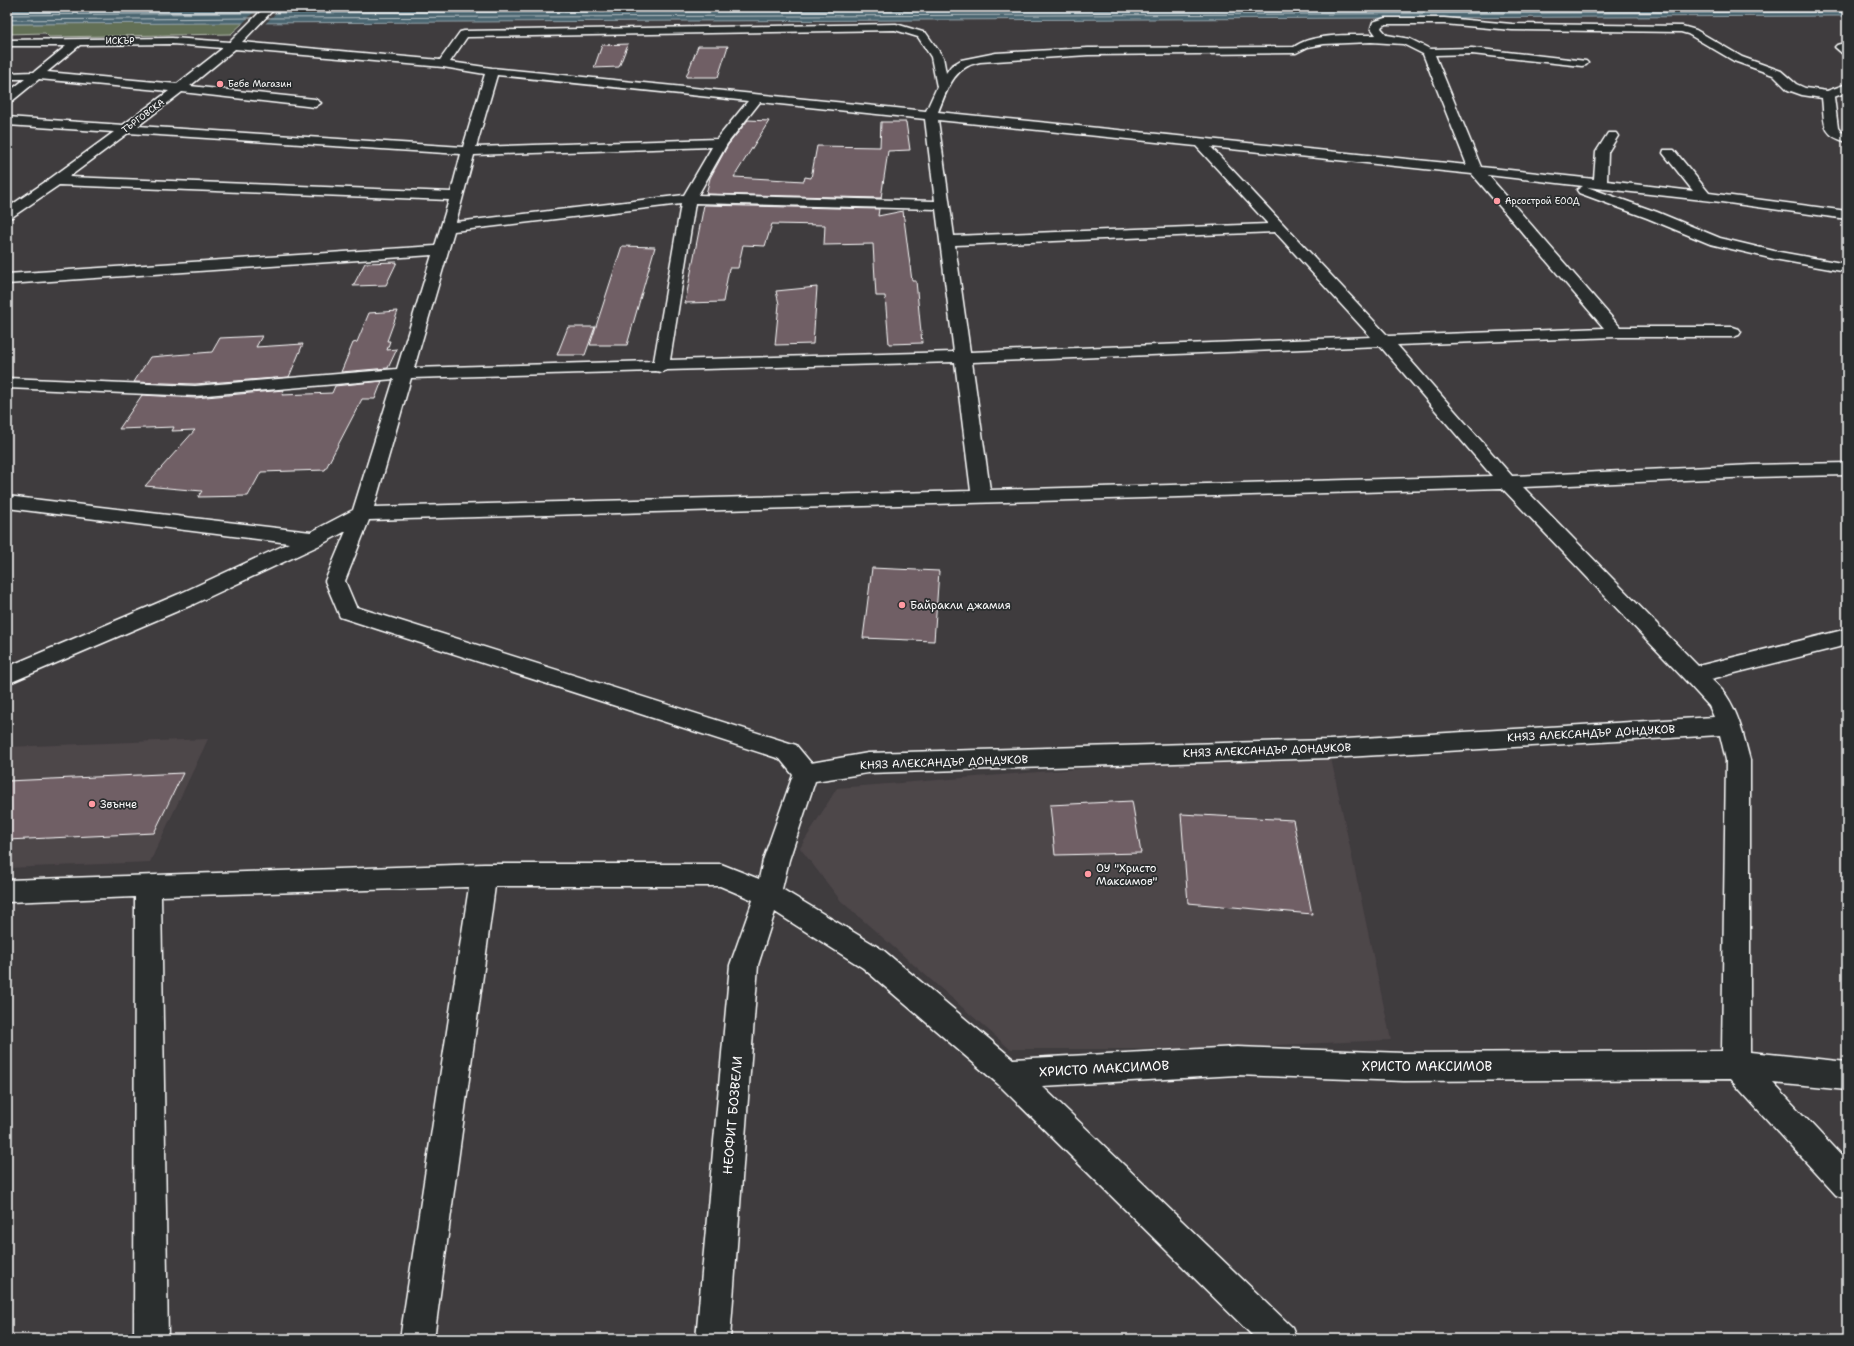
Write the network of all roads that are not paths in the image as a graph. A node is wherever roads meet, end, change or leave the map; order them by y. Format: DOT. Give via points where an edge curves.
graph roads {
  1 [pos="270,7"];
  2 [pos="1384,39"];
  3 [pos="79,41"];
  4 [pos="7,43"];
  5 [pos="233,45"];
  6 [pos="1847,45"];
  7 [pos="1428,52"];
  8 [pos="1847,52"];
  9 [pos="1582,62"];
  10 [pos="443,64"];
  11 [pos="492,71"];
  12 [pos="38,75"];
  13 [pos="7,76"];
  14 [pos="943,87"];
  15 [pos="180,88"];
  16 [pos="1847,88"];
  17 [pos="1828,95"];
  18 [pos="757,98"];
  19 [pos="7,99"];
  20 [pos="315,103"];
  21 [pos="931,115"];
  22 [pos="7,121"];
  23 [pos="127,128"];
  24 [pos="1612,136"];
  25 [pos="1847,138"];
  26 [pos="721,143"];
  27 [pos="1200,143"];
  28 [pos="468,151"];
  29 [pos="1669,154"];
  30 [pos="1476,170"];
  31 [pos="1553,179"];
  32 [pos="56,182"];
  33 [pos="1600,184"];
  34 [pos="457,196"];
  35 [pos="1705,196"];
  36 [pos="689,199"];
  37 [pos="7,204"];
  38 [pos="21,204"];
  39 [pos="943,204"];
  40 [pos="7,214"];
  41 [pos="1847,215"];
  42 [pos="448,227"];
  43 [pos="1278,228"];
  44 [pos="948,241"];
  45 [pos="440,250"];
  46 [pos="1847,268"];
  47 [pos="7,279"];
  48 [pos="1616,332"];
  49 [pos="1733,332"];
  50 [pos="1385,342"];
  51 [pos="963,357"];
  52 [pos="661,367"];
  53 [pos="404,373"];
  54 [pos="7,382"];
  55 [pos="1847,469"];
  56 [pos="1507,482"];
  57 [pos="982,496"];
  58 [pos="7,502"];
  59 [pos="362,514"];
  60 [pos="316,539"];
  61 [pos="1847,637"];
  62 [pos="1694,675"];
  63 [pos="7,676"];
  64 [pos="1729,725"];
  65 [pos="806,773"];
  66 [pos="484,875"];
  67 [pos="148,885"];
  68 [pos="7,892"];
  69 [pos="768,894"];
  70 [pos="1736,1065"];
  71 [pos="1008,1074"];
  72 [pos="1847,1076"];
  73 [pos="1847,1184"];
  74 [pos="151,1339"];
  75 [pos="417,1339"];
  76 [pos="713,1339"];
  77 [pos="1280,1339"];
  1 -- 5 [label="street, ТЪРГОВСКА"];
  2 -- 7 [label="street" via="1405,41"];
  2 -- 14 [label="street" via="1318,41 1296,50 1238,53 1118,50 981,58 958,65"];
  2 -- 17 [label="street" via="1376,28 1377,24 1385,21 1444,21 1512,27 1682,29 1692,32 1738,59 1777,73 1792,87"];
  3 -- 4 [label="street, ИСКЪР"];
  3 -- 5 [label="street, ИСКЪР" via="172,41"];
  3 -- 12 [label="street"];
  5 -- 10 [label="street, ИСКЪР"];
  5 -- 15 [label="street, ТЪРГОВСКА"];
  6 -- 8 [label="street" via="1841,47"];
  7 -- 9 [label="street" via="1478,52"];
  7 -- 30 [label="street"];
  10 -- 11 [label="street, ИСКЪР"];
  10 -- 14 [label="street" via="464,34 896,27 922,35 937,57"];
  11 -- 18 [label="street, ИСКЪР"];
  11 -- 28 [label="street"];
  12 -- 13 [label="street"];
  12 -- 15 [label="street"];
  12 -- 19 [label="street"];
  14 -- 21 [label="street"];
  15 -- 20 [label="street"];
  15 -- 23 [label="street, ТЪРГОВСКА"];
  16 -- 17 [label="street"];
  17 -- 25 [label="street" via="1832,128 1836,135"];
  18 -- 21 [label="street, ИСКЪР"];
  18 -- 26 [label="street"];
  21 -- 27 [label="street, ИСКЪР"];
  21 -- 39 [label="street"];
  22 -- 23 [label="street"];
  23 -- 28 [label="street"];
  23 -- 32 [label="street, ТЪРГОВСКА"];
  24 -- 33 [label="street" via="1602,152"];
  26 -- 28 [label="street"];
  26 -- 36 [label="street"];
  27 -- 30 [label="street, ИСКЪР"];
  27 -- 43 [label="street"];
  28 -- 34 [label="street"];
  29 -- 35 [label="street"];
  30 -- 31 [label="street, ИСКЪР"];
  30 -- 48 [label="street"];
  31 -- 33 [label="street"];
  31 -- 46 [label="street" via="1715,241"];
  32 -- 34 [label="street"];
  32 -- 38 [label="street, ТЪРГОВСКА"];
  33 -- 35 [label="street"];
  34 -- 42 [label="street"];
  35 -- 41 [label="street"];
  36 -- 39 [label="street"];
  36 -- 42 [label="street"];
  36 -- 52 [label="street"];
  37 -- 38 [label="street"];
  38 -- 40 [label="street, ТЪРГОВСКА"];
  39 -- 44 [label="street"];
  42 -- 45 [label="street"];
  43 -- 44 [label="street"];
  43 -- 50 [label="street"];
  44 -- 51 [label="street"];
  45 -- 47 [label="street"];
  45 -- 53 [label="street"];
  48 -- 49 [label="street"];
  48 -- 50 [label="street"];
  50 -- 51 [label="street"];
  50 -- 56 [label="street"];
  51 -- 52 [label="street"];
  51 -- 57 [label="street"];
  52 -- 53 [label="street"];
  53 -- 54 [label="street" via="194,390"];
  53 -- 59 [label="street"];
  55 -- 56 [label="street"];
  56 -- 57 [label="street"];
  56 -- 62 [label="street"];
  57 -- 59 [label="street"];
  58 -- 60 [label="street"];
  59 -- 60 [label="street"];
  59 -- 65 [label="street" via="335,582 347,612 788,752"];
  60 -- 63 [label="street" via="210,589"];
  61 -- 62 [label="street"];
  62 -- 64 [label="street" via="1718,702"];
  64 -- 65 [label="street, КНЯЗ АЛЕКСАНДЪР ДОНДУКОВ" via="1329,749 868,763"];
  64 -- 70 [label="street" via="1738,760"];
  65 -- 69 [label="street, НЕОФИТ БОЗВЕЛИ" via="776,860"];
  66 -- 67 [label="street"];
  66 -- 69 [label="street" via="721,875"];
  66 -- 75 [label="street"];
  67 -- 68 [label="street"];
  67 -- 74 [label="street"];
  69 -- 71 [label="street" via="874,959"];
  69 -- 76 [label="street, НЕОФИТ БОЗВЕЛИ" via="744,965"];
  70 -- 71 [label="street, ХРИСТО МАКСИМОВ" via="1404,1067 1237,1061"];
  70 -- 72 [label="street, ХРИСТО МАКСИМОВ"];
  70 -- 73 [label="street"];
  71 -- 77 [label="street"];
}
